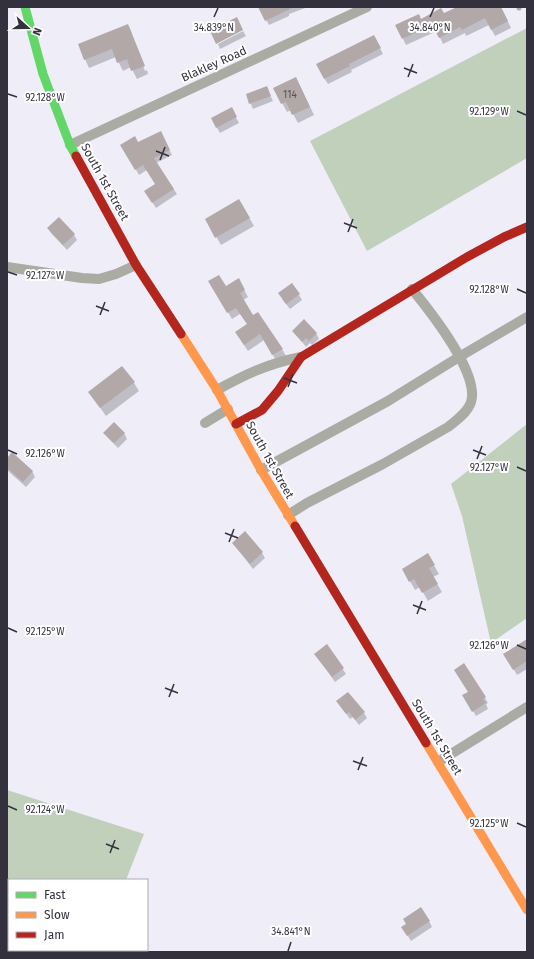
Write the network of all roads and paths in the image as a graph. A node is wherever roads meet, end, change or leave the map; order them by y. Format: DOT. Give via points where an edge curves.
graph roads {
  1 [pos="25,7"];
  2 [pos="367,7"];
  3 [pos="70,145"];
  4 [pos="527,227"];
  5 [pos="136,265"];
  6 [pos="7,267"];
  7 [pos="412,290"];
  8 [pos="527,318"];
  9 [pos="301,357"];
  10 [pos="459,357"];
  11 [pos="216,390"];
  12 [pos="228,409"];
  13 [pos="205,423"];
  14 [pos="236,424"];
  15 [pos="261,470"];
  16 [pos="288,515"];
  17 [pos="527,707"];
  18 [pos="438,762"];
  19 [pos="527,910"];
  1 -- 3 [label="main road, South 1st Street" via="43,74"];
  2 -- 3 [label="street, Blakley Road"];
  3 -- 5 [label="main road, South 1st Street"];
  4 -- 7 [label="main road" via="467,257"];
  5 -- 6 [label="street" via="99,279"];
  5 -- 11 [label="main road, South 1st Street"];
  7 -- 9 [label="main road"];
  7 -- 10 [label="street" via="443,330"];
  8 -- 10 [label="street"];
  9 -- 11 [label="street" via="258,369"];
  9 -- 14 [label="main road" via="262,410"];
  10 -- 15 [label="street" via="388,401"];
  10 -- 16 [label="street" via="472,389 468,408 456,420 383,464"];
  11 -- 12 [label="main road, South 1st Street"];
  12 -- 13 [label="street"];
  12 -- 14 [label="main road, South 1st Street"];
  14 -- 15 [label="main road, South 1st Street"];
  15 -- 16 [label="main road, South 1st Street"];
  16 -- 18 [label="main road, South 1st Street"];
  17 -- 18 [label="street"];
  18 -- 19 [label="main road, South 1st Street"];
}
